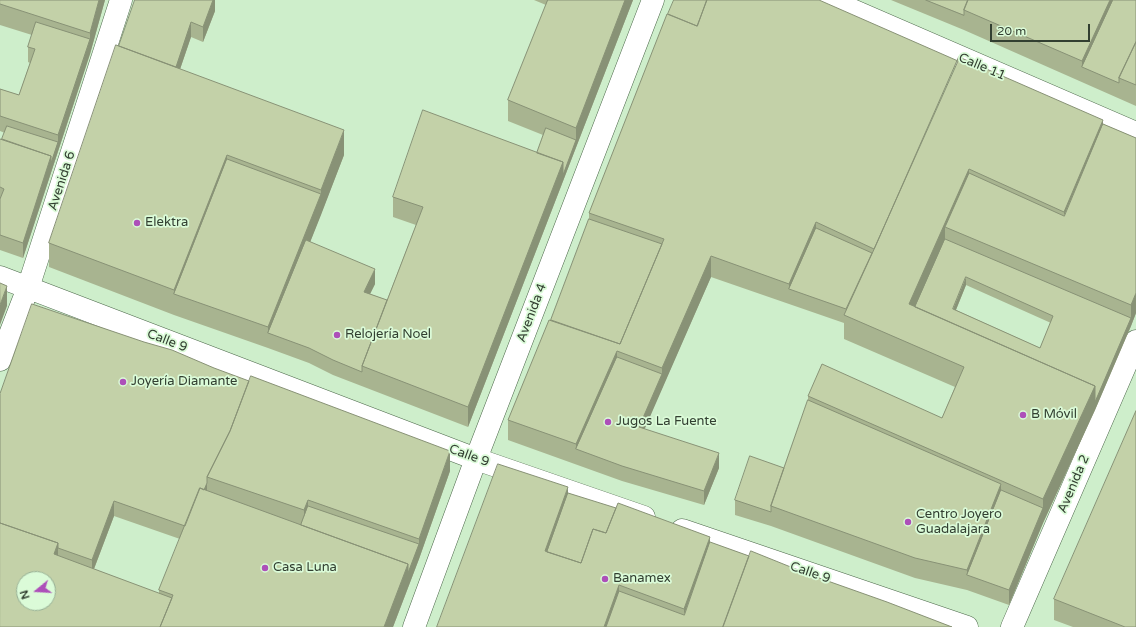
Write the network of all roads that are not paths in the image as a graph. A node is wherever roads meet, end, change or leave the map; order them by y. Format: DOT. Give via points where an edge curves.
graph roads {
  1 [pos="121,0"];
  2 [pos="653,0"];
  3 [pos="829,0"];
  4 [pos="1136,134"];
  5 [pos="0,278"];
  6 [pos="28,288"];
  7 [pos="1136,341"];
  8 [pos="0,360"];
  9 [pos="476,459"];
  10 [pos="414,627"];
  11 [pos="967,627"];
  12 [pos="1012,627"];
  1 -- 6 [label="street, Avenida 6"];
  2 -- 9 [label="street, Avenida 4"];
  3 -- 4 [label="street, Calle 11"];
  5 -- 6 [label="street, Calle 9"];
  6 -- 8 [label="street, Avenida 6"];
  6 -- 9 [label="street, Calle 9"];
  7 -- 12 [label="street, Avenida 2"];
  9 -- 10 [label="street, Avenida 4"];
  9 -- 11 [label="street, Calle 9"];
}
